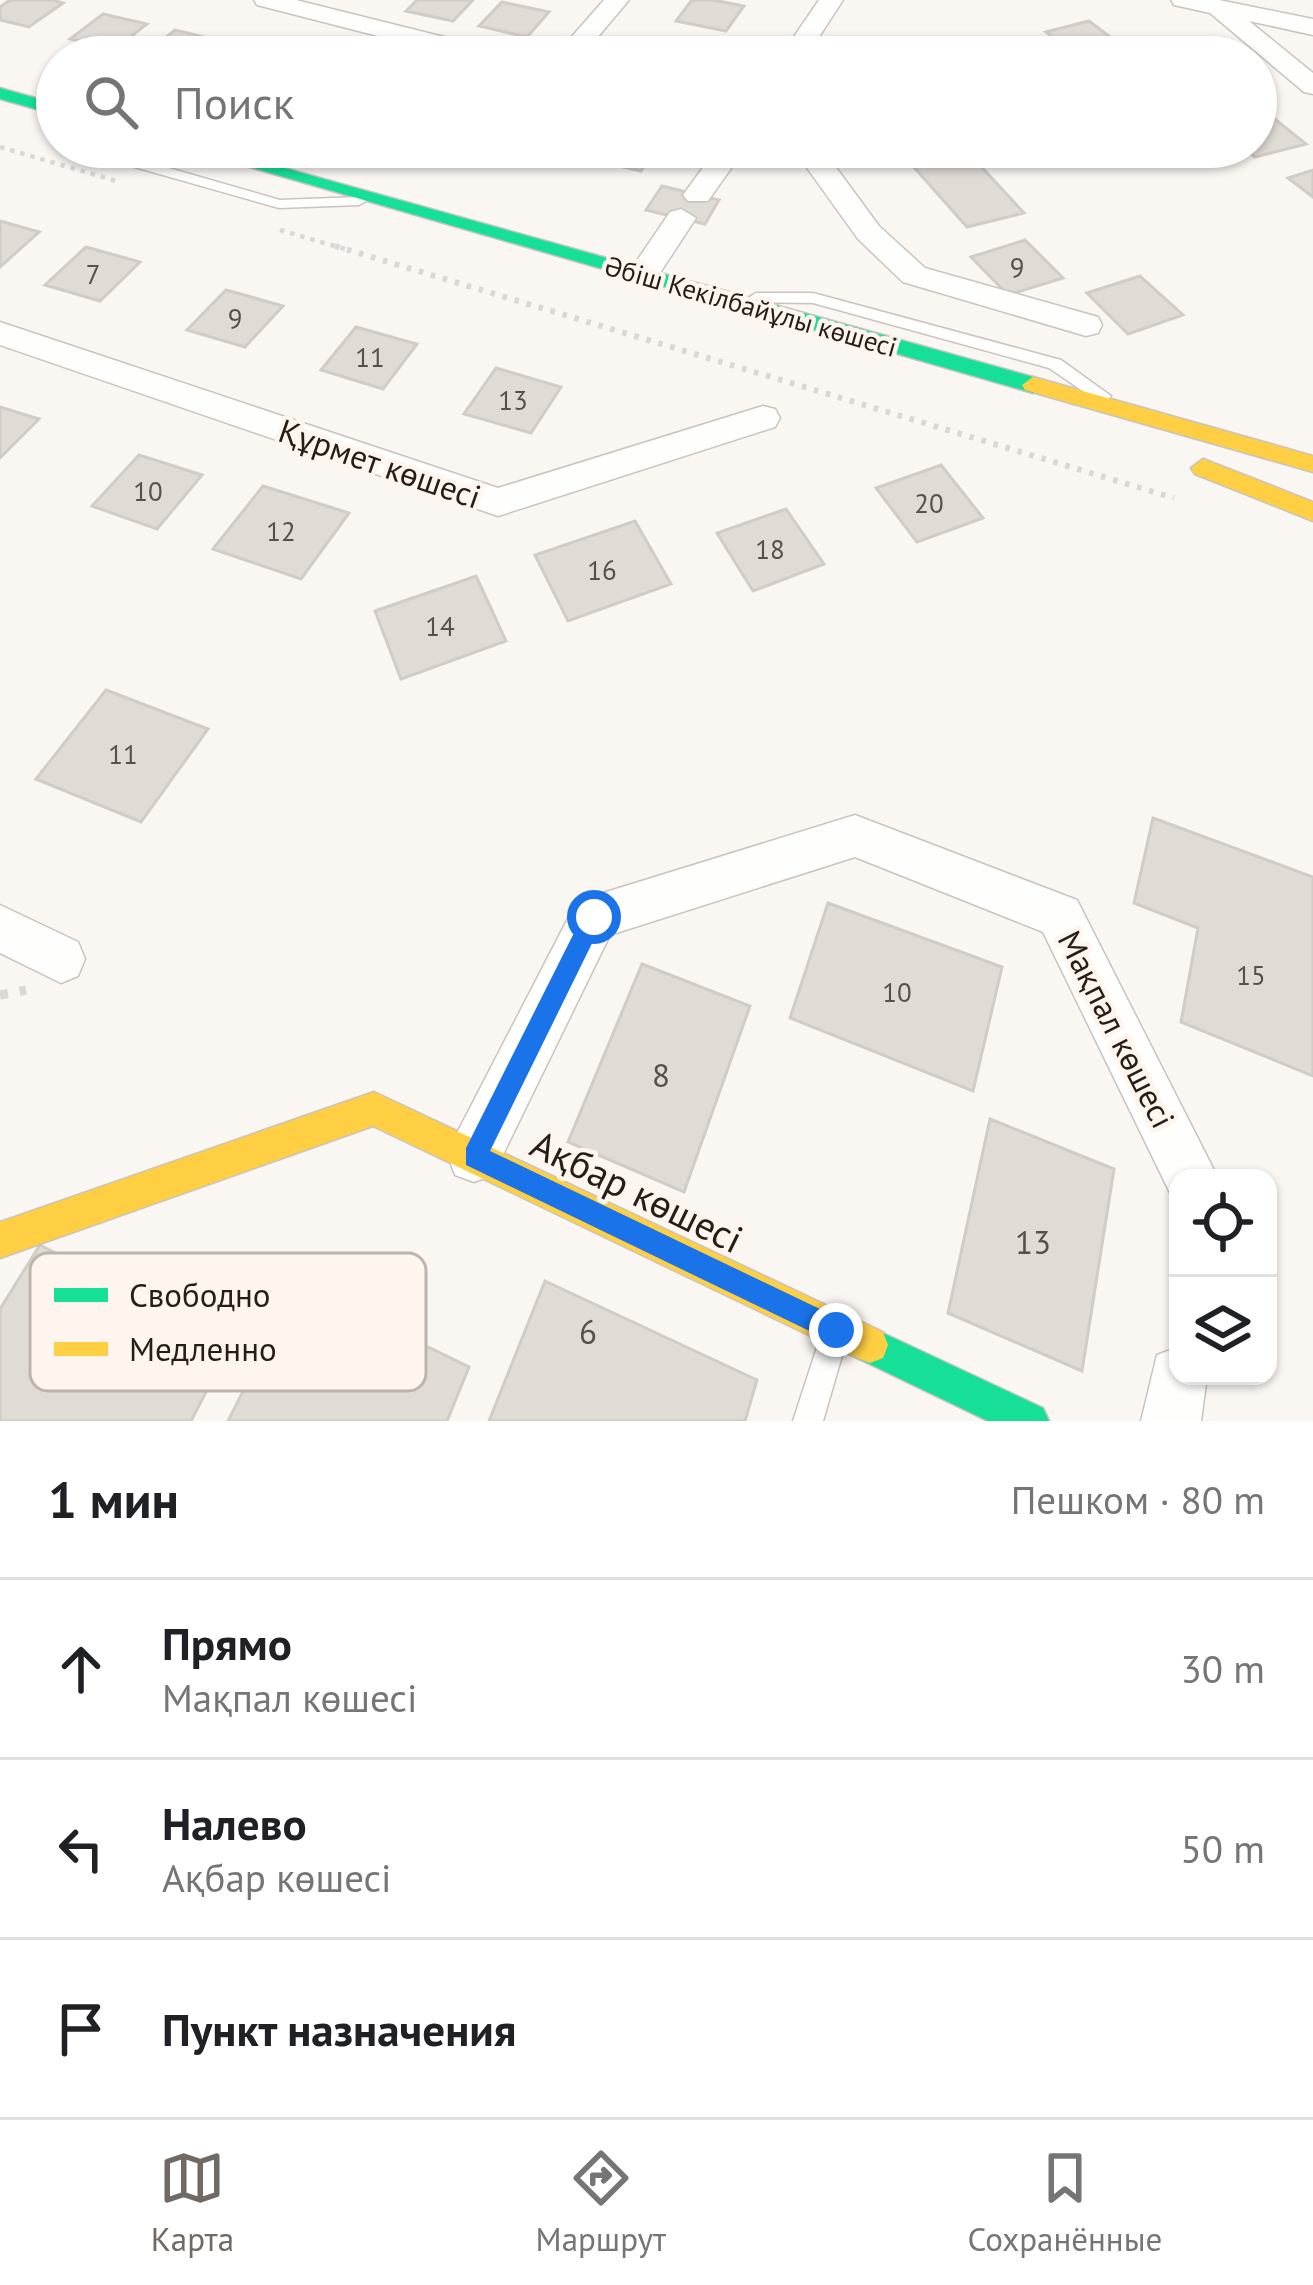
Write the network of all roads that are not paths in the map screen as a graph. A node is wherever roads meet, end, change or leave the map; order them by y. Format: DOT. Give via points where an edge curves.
graph roads {
  1 [pos="269,0"];
  2 [pos="617,0"];
  3 [pos="831,0"];
  4 [pos="1183,0"];
  5 [pos="1217,4"];
  6 [pos="1313,27"];
  7 [pos="409,36"];
  8 [pos="585,36"];
  9 [pos="807,36"];
  10 [pos="1254,36"];
  11 [pos="1277,55"];
  12 [pos="1313,86"];
  13 [pos="0,94"];
  14 [pos="36,104"];
  15 [pos="153,168"];
  16 [pos="263,168"];
  17 [pos="717,168"];
  18 [pos="821,168"];
  19 [pos="377,200"];
  20 [pos="643,275"];
  21 [pos="1086,325"];
  22 [pos="0,333"];
  23 [pos="1122,410"];
  24 [pos="763,418"];
  25 [pos="1289,426"];
  26 [pos="1313,464"];
  27 [pos="1313,512"];
  28 [pos="0,928"];
  29 [pos="61,959"];
  30 [pos="474,1156"];
  31 [pos="1187,1169"];
  32 [pos="0,1240"];
  33 [pos="836,1330"];
  34 [pos="1177,1385"];
  35 [pos="808,1421"];
  36 [pos="1030,1421"];
  37 [pos="1171,1421"];
  1 -- 7 [label="street"];
  2 -- 8 [label="street"];
  3 -- 9 [label="street"];
  4 -- 5 [label="street"];
  5 -- 6 [label="street"];
  5 -- 10 [label="street"];
  11 -- 12 [label="street"];
  13 -- 14 [label="street"];
  15 -- 19 [label="lane" via="279,204"];
  16 -- 19 [label="street, Әбіш Кекілбайұлы көшесі"];
  17 -- 20 [label="street"];
  18 -- 21 [label="street" via="889,259 914,275"];
  19 -- 20 [label="street, Әбіш Кекілбайұлы көшесі"];
  20 -- 23 [label="street, Әбіш Кекілбайұлы көшесі"];
  22 -- 24 [label="street, Құрмет көшесі" via="498,502"];
  23 -- 25 [label="street"];
  23 -- 26 [label="street, Әбіш Кекілбайұлы көшесі"];
  23 -- 27 [label="street" via="1165,452"];
  28 -- 29 [label="street"];
  30 -- 31 [label="street, Мақпал көшесі" via="594,917 855,836 1060,916"];
  30 -- 32 [label="street, Ақбар көшесі" via="374,1109"];
  30 -- 33 [label="street, Ақбар көшесі"];
  33 -- 35 [label="lane"];
  33 -- 36 [label="street, Ақбар көшесі"];
  34 -- 37 [label="street"];
}
